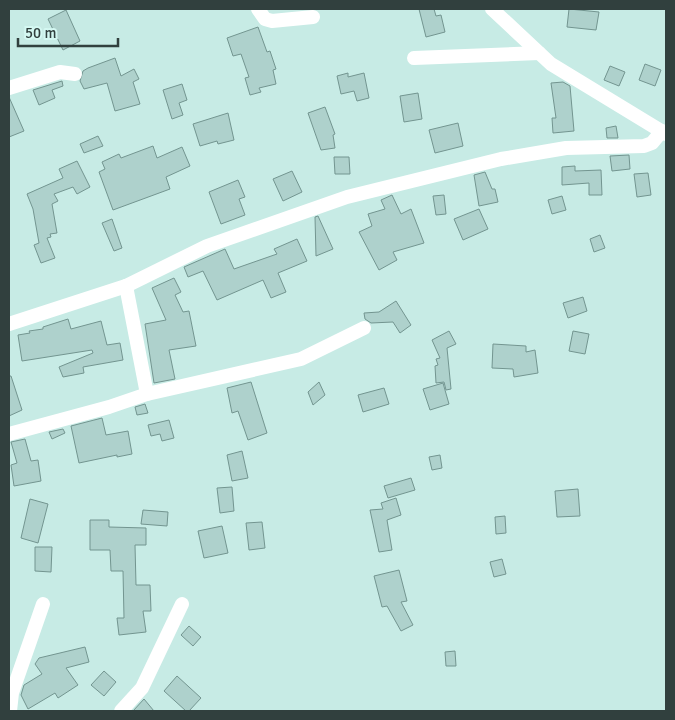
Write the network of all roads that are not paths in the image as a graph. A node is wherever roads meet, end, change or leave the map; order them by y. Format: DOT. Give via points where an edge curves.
graph roads {
  1 [pos="258,9"];
  2 [pos="492,9"];
  3 [pos="313,17"];
  4 [pos="539,53"];
  5 [pos="414,58"];
  6 [pos="75,74"];
  7 [pos="9,88"];
  8 [pos="664,133"];
  9 [pos="126,286"];
  10 [pos="9,324"];
  11 [pos="364,328"];
  12 [pos="147,394"];
  13 [pos="9,434"];
  14 [pos="43,604"];
  15 [pos="182,604"];
  16 [pos="10,711"];
  17 [pos="121,711"];
  1 -- 3 [label="street" via="265,19 272,21"];
  2 -- 4 [label="street"];
  4 -- 5 [label="street"];
  4 -- 8 [label="street" via="551,64"];
  6 -- 7 [label="street" via="60,72"];
  8 -- 9 [label="street" via="644,146 566,148 502,158 347,197 207,246"];
  9 -- 10 [label="street"];
  9 -- 12 [label="street"];
  11 -- 12 [label="street" via="301,358"];
  12 -- 13 [label="street"];
  14 -- 16 [label="street" via="12,693"];
  15 -- 17 [label="street" via="142,688"];
}
